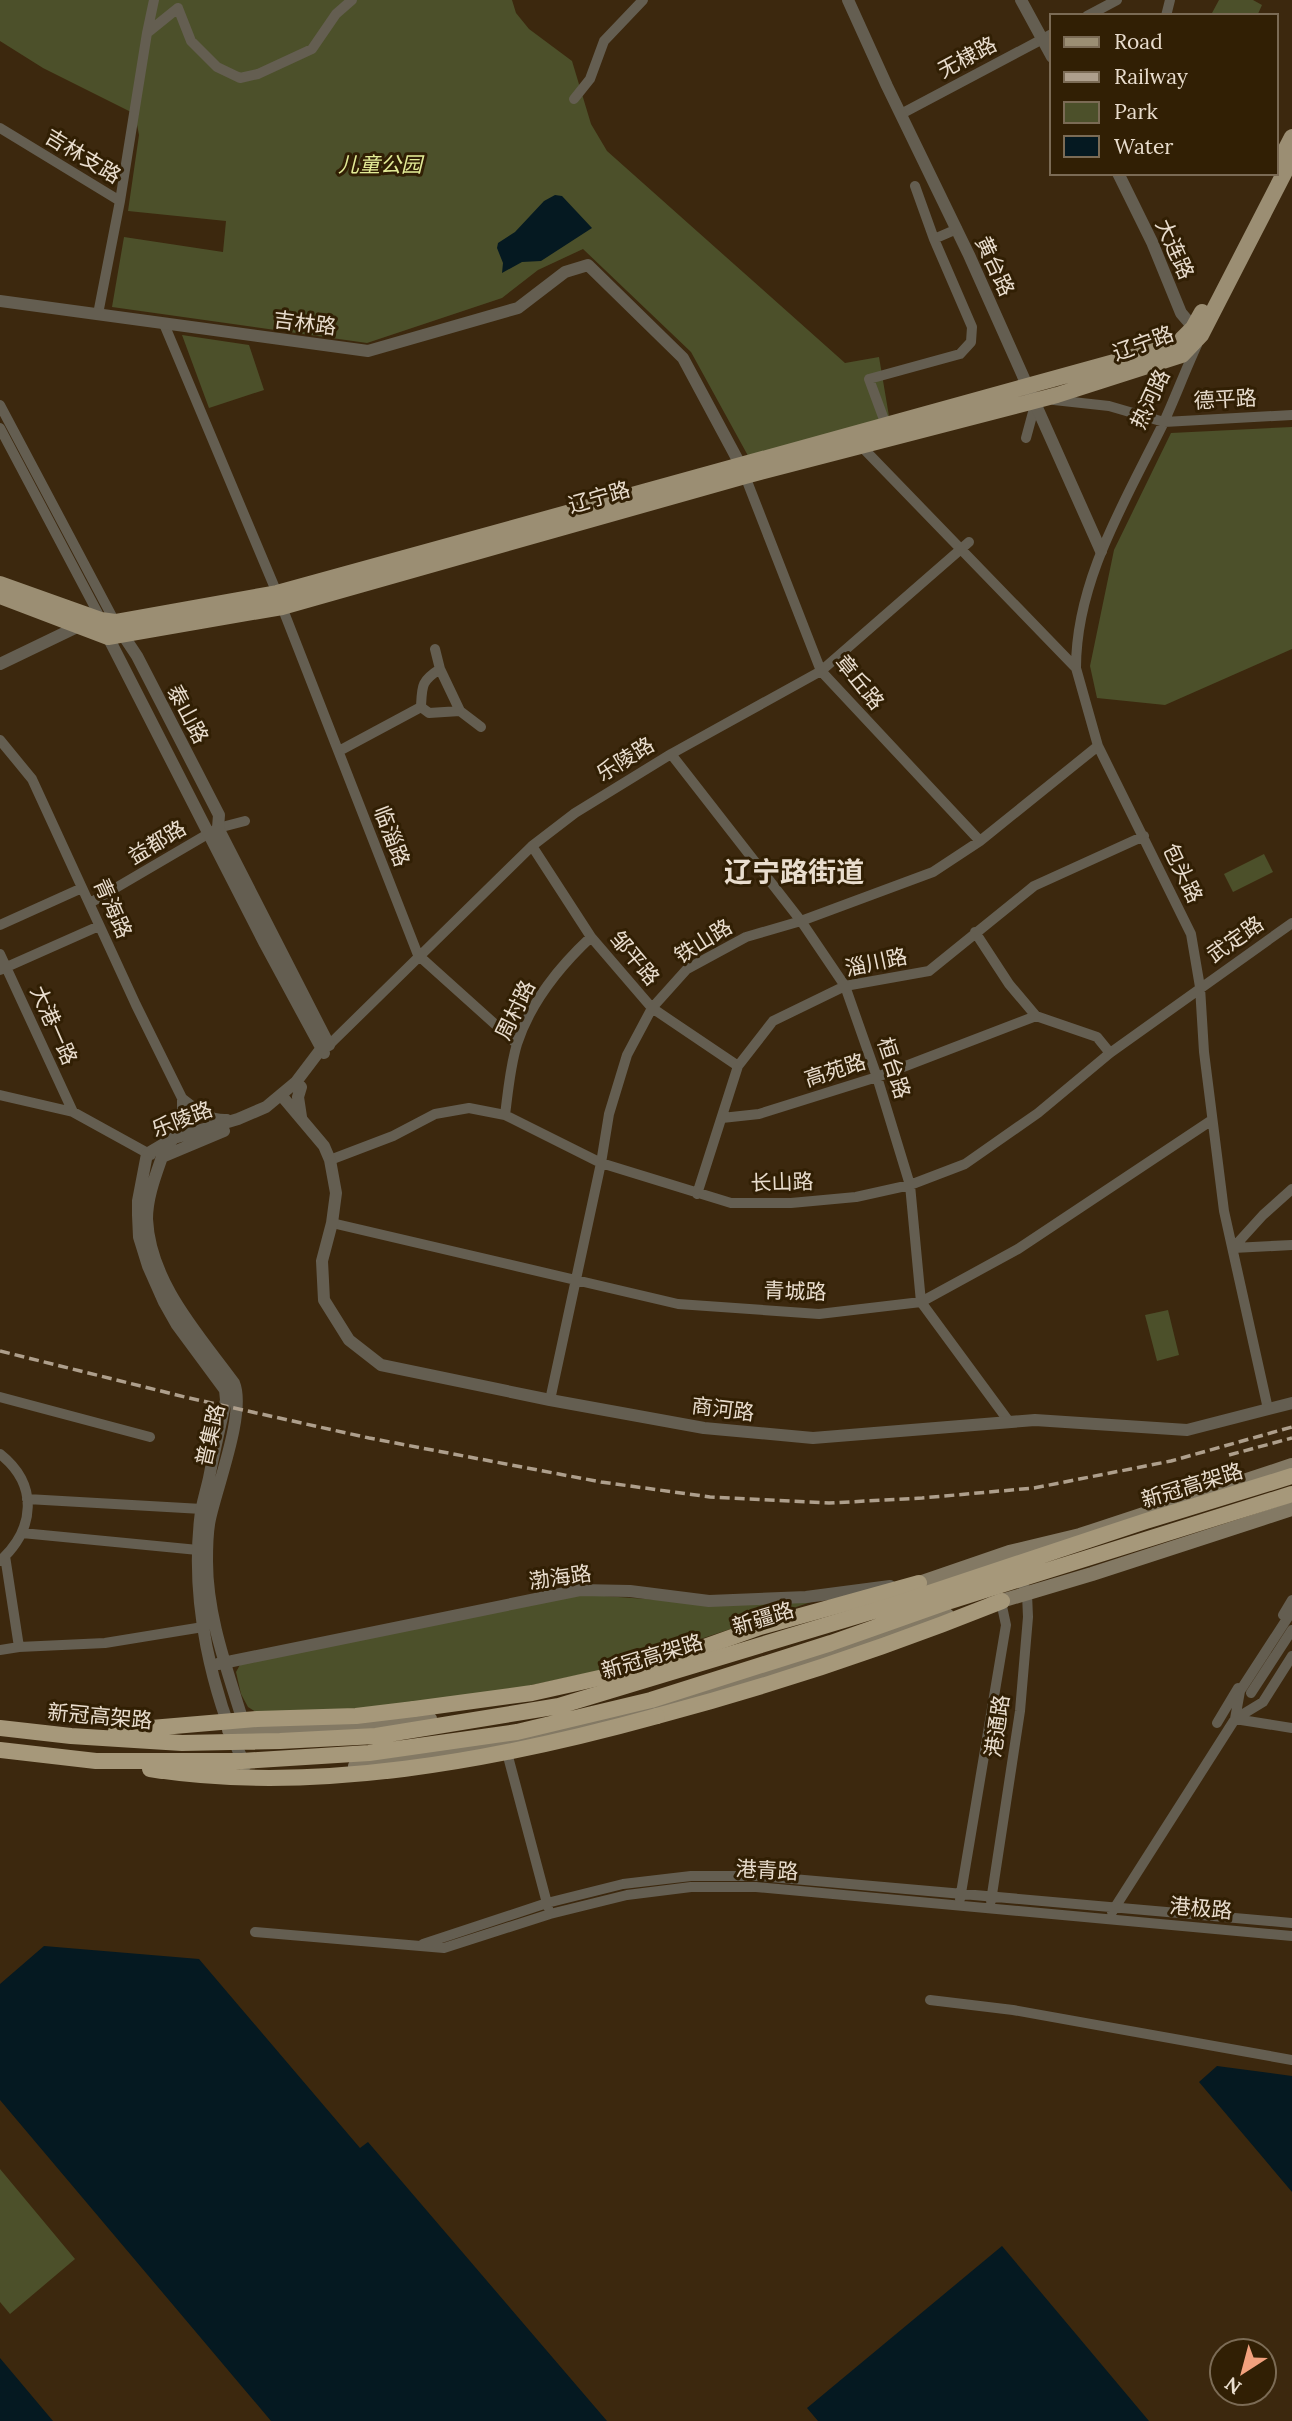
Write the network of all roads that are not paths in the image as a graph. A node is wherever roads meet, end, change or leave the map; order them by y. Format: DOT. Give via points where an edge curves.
graph roads {
  1 [pos="154,0"];
  2 [pos="352,0"];
  3 [pos="643,0"];
  4 [pos="848,0"];
  5 [pos="1021,0"];
  6 [pos="1117,0"];
  7 [pos="1091,14"];
  8 [pos="147,33"];
  9 [pos="1047,37"];
  10 [pos="574,99"];
  11 [pos="901,114"];
  12 [pos="0,128"];
  13 [pos="1292,137"];
  14 [pos="1292,158"];
  15 [pos="1278,164"];
  16 [pos="1119,175"];
  17 [pos="1272,175"];
  18 [pos="915,186"];
  19 [pos="120,201"];
  20 [pos="957,229"];
  21 [pos="934,239"];
  22 [pos="588,265"];
  23 [pos="0,301"];
  24 [pos="98,313"];
  25 [pos="164,324"];
  26 [pos="1197,332"];
  27 [pos="1032,393"];
  28 [pos="0,405"];
  29 [pos="1292,415"];
  30 [pos="1164,422"];
  31 [pos="886,425"];
  32 [pos="0,428"];
  33 [pos="1026,438"];
  34 [pos="861,446"];
  35 [pos="743,471"];
  36 [pos="966,545"];
  37 [pos="1101,551"];
  38 [pos="0,584"];
  39 [pos="0,596"];
  40 [pos="280,600"];
  41 [pos="78,625"];
  42 [pos="111,629"];
  43 [pos="435,649"];
  44 [pos="0,664"];
  45 [pos="1076,668"];
  46 [pos="440,669"];
  47 [pos="821,671"];
  48 [pos="421,707"];
  49 [pos="460,711"];
  50 [pos="481,727"];
  51 [pos="0,740"];
  52 [pos="1098,746"];
  53 [pos="339,751"];
  54 [pos="671,754"];
  55 [pos="245,821"];
  56 [pos="214,831"];
  57 [pos="1144,836"];
  58 [pos="980,841"];
  59 [pos="532,846"];
  60 [pos="82,888"];
  61 [pos="90,904"];
  62 [pos="801,921"];
  63 [pos="1292,923"];
  64 [pos="0,925"];
  65 [pos="99,926"];
  66 [pos="975,932"];
  67 [pos="591,937"];
  68 [pos="0,954"];
  69 [pos="418,956"];
  70 [pos="4,969"];
  71 [pos="845,986"];
  72 [pos="1200,987"];
  73 [pos="652,1008"];
  74 [pos="1036,1016"];
  75 [pos="517,1044"];
  76 [pos="325,1049"];
  77 [pos="1111,1053"];
  78 [pos="738,1066"];
  79 [pos="877,1077"];
  80 [pos="301,1087"];
  81 [pos="0,1095"];
  82 [pos="183,1098"];
  83 [pos="281,1100"];
  84 [pos="73,1112"];
  85 [pos="505,1115"];
  86 [pos="722,1118"];
  87 [pos="238,1119"];
  88 [pos="302,1120"];
  89 [pos="1212,1120"];
  90 [pos="174,1139"];
  91 [pos="147,1154"];
  92 [pos="162,1157"];
  93 [pos="330,1160"];
  94 [pos="601,1163"];
  95 [pos="910,1185"];
  96 [pos="1292,1189"];
  97 [pos="698,1194"];
  98 [pos="332,1223"];
  99 [pos="1292,1245"];
  100 [pos="1233,1248"];
  101 [pos="576,1280"];
  102 [pos="921,1302"];
  103 [pos="0,1397"];
  104 [pos="550,1400"];
  105 [pos="1292,1403"];
  106 [pos="1268,1409"];
  107 [pos="1010,1423"];
  108 [pos="150,1437"];
  109 [pos="0,1454"];
  110 [pos="1292,1465"];
  111 [pos="1292,1476"];
  112 [pos="1292,1494"];
  113 [pos="27,1499"];
  114 [pos="202,1509"];
  115 [pos="1292,1509"];
  116 [pos="22,1533"];
  117 [pos="198,1550"];
  118 [pos="1009,1552"];
  119 [pos="2,1559"];
  120 [pos="983,1562"];
  121 [pos="919,1583"];
  122 [pos="1027,1594"];
  123 [pos="1292,1600"];
  124 [pos="1002,1601"];
  125 [pos="1292,1611"];
  126 [pos="203,1627"];
  127 [pos="1292,1630"];
  128 [pos="19,1647"];
  129 [pos="0,1650"];
  130 [pos="1292,1656"];
  131 [pos="225,1662"];
  132 [pos="211,1665"];
  133 [pos="1251,1693"];
  134 [pos="1235,1719"];
  135 [pos="1217,1723"];
  136 [pos="0,1728"];
  137 [pos="1292,1728"];
  138 [pos="229,1730"];
  139 [pos="245,1730"];
  140 [pos="71,1736"];
  141 [pos="505,1744"];
  142 [pos="0,1750"];
  143 [pos="96,1761"];
  144 [pos="248,1774"];
  145 [pos="961,1893"];
  146 [pos="992,1896"];
  147 [pos="959,1906"];
  148 [pos="1114,1908"];
  149 [pos="548,1909"];
  150 [pos="990,1909"];
  151 [pos="1108,1919"];
  152 [pos="1292,1923"];
  153 [pos="255,1932"];
  154 [pos="1292,1936"];
  155 [pos="930,2000"];
  156 [pos="1292,2060"];
  1 -- 8 [label="street"];
  2 -- 8 [label="street" via="336,14 312,49 240,78 216,67 191,41 178,8"];
  3 -- 10 [label="street" via="604,41 590,79"];
  4 -- 11 [label="street, 黄台路"];
  5 -- 9 [label="street"];
  6 -- 7 [label="street"];
  8 -- 19 [label="street"];
  9 -- 11 [label="street, 无棣路"];
  11 -- 20 [label="street, 黄台路"];
  12 -- 19 [label="street, 吉林支路"];
  13 -- 15 [label="main road"];
  14 -- 26 [label="main road, 热河路"];
  16 -- 26 [label="street, 大连路" via="1181,313"];
  17 -- 26 [label="main road, 热河路"];
  18 -- 21 [label="street"];
  19 -- 24 [label="street, 吉林支路"];
  20 -- 21 [label="street"];
  20 -- 27 [label="street, 黄台路"];
  21 -- 31 [label="street" via="972,327 971,342 960,354 869,379"];
  22 -- 25 [label="street, 吉林路" via="565,272 518,308 368,351"];
  22 -- 35 [label="street, 章丘路" via="683,358"];
  23 -- 24 [label="street, 吉林路"];
  24 -- 25 [label="street, 吉林路"];
  25 -- 40 [label="street, 临淄路"];
  26 -- 27 [label="main road, 辽宁路" via="1181,355"];
  26 -- 30 [label="street, 热河路"];
  27 -- 30 [label="street, 德平路" via="1109,406"];
  27 -- 31 [label="main road, 辽宁路"];
  27 -- 33 [label="street"];
  27 -- 34 [label="main road, 辽宁路"];
  27 -- 37 [label="street, 黄台路"];
  28 -- 42 [label="street, 泰山路"];
  29 -- 30 [label="street, 德平路"];
  30 -- 37 [label="street, 热河路"];
  31 -- 35 [label="main road, 辽宁路"];
  32 -- 42 [label="street, 泰山路"];
  34 -- 35 [label="main road, 辽宁路"];
  34 -- 36 [label="street, 包头路"];
  35 -- 40 [label="main road, 辽宁路"];
  35 -- 47 [label="street, 章丘路"];
  36 -- 45 [label="street, 包头路"];
  36 -- 47 [label="street, 乐陵路"];
  37 -- 45 [label="street, 热河路" via="1076,642"];
  38 -- 42 [label="main road, 辽宁路"];
  39 -- 41 [label="main road"];
  40 -- 42 [label="main road, 辽宁路"];
  40 -- 53 [label="street, 临淄路"];
  41 -- 42 [label="main road"];
  41 -- 44 [label="street"];
  42 -- 56 [label="street, 泰山路"];
  43 -- 46 [label="street"];
  45 -- 52 [label="street, 包头路"];
  46 -- 48 [label="street" via="422,687"];
  46 -- 49 [label="street"];
  47 -- 54 [label="street, 乐陵路"];
  47 -- 58 [label="street, 章丘路"];
  48 -- 49 [label="street" via="429,713"];
  48 -- 53 [label="street"];
  49 -- 50 [label="street"];
  51 -- 60 [label="street, 青海路" via="32,779"];
  52 -- 57 [label="street, 包头路"];
  52 -- 58 [label="street, 铁山路"];
  53 -- 69 [label="street, 临淄路"];
  54 -- 59 [label="street, 乐陵路" via="575,813"];
  54 -- 62 [label="street, 桓台路"];
  55 -- 56 [label="street, 益都路"];
  56 -- 61 [label="street, 益都路"];
  56 -- 76 [label="street, 泰山路"];
  57 -- 66 [label="street, 淄川路" via="1034,886"];
  57 -- 72 [label="street, 包头路" via="1191,934"];
  58 -- 62 [label="street, 铁山路" via="933,872"];
  59 -- 67 [label="street, 邹平路"];
  59 -- 69 [label="street, 乐陵路"];
  60 -- 61 [label="street, 青海路"];
  60 -- 64 [label="street"];
  61 -- 65 [label="street, 青海路"];
  62 -- 71 [label="street, 桓台路"];
  62 -- 73 [label="street, 铁山路" via="746,937 687,969"];
  63 -- 72 [label="street, 武定路"];
  65 -- 70 [label="street"];
  65 -- 82 [label="street, 青海路"];
  66 -- 71 [label="street, 淄川路" via="929,971"];
  66 -- 74 [label="street"];
  67 -- 73 [label="street, 邹平路"];
  67 -- 75 [label="street, 周村路" via="563,964 536,1002"];
  68 -- 70 [label="street, 大港一路"];
  69 -- 75 [label="street, 临淄路"];
  69 -- 76 [label="street, 乐陵路"];
  70 -- 84 [label="street, 大港一路"];
  71 -- 78 [label="street, 淄川路" via="773,1021"];
  71 -- 79 [label="street, 桓台路"];
  72 -- 77 [label="street, 长山路"];
  72 -- 89 [label="street, 包头路"];
  73 -- 78 [label="street, 邹平路"];
  73 -- 94 [label="street, 铁山路" via="627,1055 609,1114"];
  74 -- 77 [label="street" via="1097,1037"];
  74 -- 79 [label="street, 高苑路"];
  75 -- 85 [label="street, 周村路"];
  76 -- 80 [label="street, 乐陵路"];
  76 -- 83 [label="street, 乐陵路"];
  77 -- 95 [label="street, 长山路" via="1038,1114 965,1164"];
  78 -- 86 [label="street, 淄川路"];
  79 -- 86 [label="street, 高苑路" via="760,1114"];
  79 -- 95 [label="street, 桓台路"];
  80 -- 83 [label="street, 乐陵路"];
  80 -- 88 [label="street"];
  81 -- 84 [label="street"];
  82 -- 87 [label="street" via="217,1119"];
  82 -- 90 [label="street" via="182,1120"];
  83 -- 87 [label="street, 乐陵路"];
  83 -- 88 [label="street, 商河路"];
  83 -- 92 [label="street, 乐陵路" via="265,1116"];
  83 -- 93 [label="street"];
  84 -- 91 [label="street"];
  85 -- 93 [label="street, 长山路" via="469,1108 435,1114"];
  85 -- 94 [label="street, 长山路"];
  86 -- 97 [label="street, 淄川路"];
  87 -- 90 [label="street, 乐陵路"];
  88 -- 93 [label="street, 商河路"];
  89 -- 100 [label="street, 包头路"];
  89 -- 102 [label="street, 青城路" via="1018,1249"];
  90 -- 91 [label="street, 乐陵路"];
  90 -- 92 [label="street"];
  91 -- 92 [label="street"];
  91 -- 114 [label="street, 普集路" via="138,1214 148,1266 177,1325 225,1390"];
  92 -- 131 [label="street, 普集路" via="149,1198 149,1239 170,1293 238,1394 236,1419 209,1522 207,1560 212,1617"];
  93 -- 98 [label="street, 商河路" via="336,1194"];
  94 -- 97 [label="street, 长山路"];
  94 -- 101 [label="street, 铁山路"];
  95 -- 97 [label="street, 长山路" via="856,1197 791,1203 731,1203"];
  95 -- 102 [label="street, 桓台路"];
  96 -- 100 [label="street"];
  98 -- 101 [label="street, 青城路"];
  98 -- 104 [label="street, 商河路" via="322,1261 324,1300 349,1340 382,1365"];
  99 -- 100 [label="street"];
  100 -- 106 [label="street, 包头路"];
  101 -- 102 [label="street, 青城路" via="678,1304 820,1314"];
  101 -- 104 [label="street, 铁山路"];
  102 -- 107 [label="street"];
  103 -- 108 [label="street"];
  104 -- 107 [label="street, 商河路" via="704,1428 813,1438"];
  105 -- 106 [label="street, 商河路"];
  106 -- 107 [label="street, 商河路" via="1187,1430 1035,1420"];
  109 -- 113 [label="street" via="24,1483"];
  110 -- 118 [label="main road, 新疆路" via="1080,1535"];
  111 -- 140 [label="highway, 新冠高架路, bridge" via="890,1606 559,1706 376,1736 183,1743"];
  112 -- 143 [label="highway, 新冠高架路, bridge" via="676,1692 575,1719 369,1753 242,1761"];
  113 -- 114 [label="street"];
  113 -- 116 [label="street"];
  114 -- 117 [label="street, 普集路"];
  115 -- 122 [label="main road"];
  116 -- 117 [label="street"];
  116 -- 119 [label="street"];
  117 -- 126 [label="street, 普集路"];
  118 -- 120 [label="main road, 新疆路"];
  118 -- 122 [label="street, 港通路"];
  119 -- 128 [label="street"];
  120 -- 121 [label="main road, 新疆路"];
  120 -- 124 [label="street, 港通路"];
  121 -- 131 [label="street, 渤海路" via="806,1597 709,1601 580,1590"];
  121 -- 139 [label="main road, 新疆路" via="824,1620 550,1702 404,1723"];
  121 -- 140 [label="highway, bridge" via="760,1627 617,1674 532,1693 356,1716 245,1720"];
  122 -- 124 [label="main road"];
  122 -- 146 [label="street, 港通路" via="1020,1711"];
  123 -- 135 [label="street"];
  124 -- 141 [label="main road" via="888,1632 656,1708"];
  124 -- 143 [label="highway, bridge" via="791,1676 657,1716 482,1755 277,1780 191,1776"];
  124 -- 145 [label="street, 港通路" via="1006,1625"];
  125 -- 134 [label="street" via="1240,1691"];
  126 -- 128 [label="street" via="105,1643"];
  126 -- 132 [label="street, 普集路"];
  127 -- 133 [label="street"];
  128 -- 129 [label="street"];
  130 -- 134 [label="street" via="1263,1702"];
  131 -- 132 [label="street, 渤海路"];
  131 -- 139 [label="street, 普集路"];
  132 -- 138 [label="street, 普集路"];
  134 -- 137 [label="street"];
  134 -- 148 [label="street"];
  136 -- 140 [label="highway, 新冠高架路, bridge"];
  138 -- 139 [label="main road, 新疆路"];
  138 -- 144 [label="street, 普集路"];
  139 -- 144 [label="street, 普集路"];
  141 -- 144 [label="main road" via="334,1769"];
  141 -- 149 [label="street"];
  142 -- 143 [label="highway, 新冠高架路, bridge"];
  145 -- 146 [label="street, 港青路"];
  145 -- 147 [label="street, 港通路"];
  145 -- 149 [label="street, 港青路" via="691,1875 622,1884"];
  146 -- 148 [label="street, 港青路"];
  146 -- 150 [label="street, 港通路"];
  147 -- 149 [label="street, 港青路" via="756,1887 691,1887"];
  147 -- 150 [label="street, 港青路"];
  148 -- 151 [label="street"];
  148 -- 152 [label="street, 港极路"];
  149 -- 153 [label="street, 港青路" via="444,1948"];
  150 -- 151 [label="street, 港青路"];
  151 -- 154 [label="street, 港极路"];
  155 -- 156 [label="street" via="1013,2010"];
}
